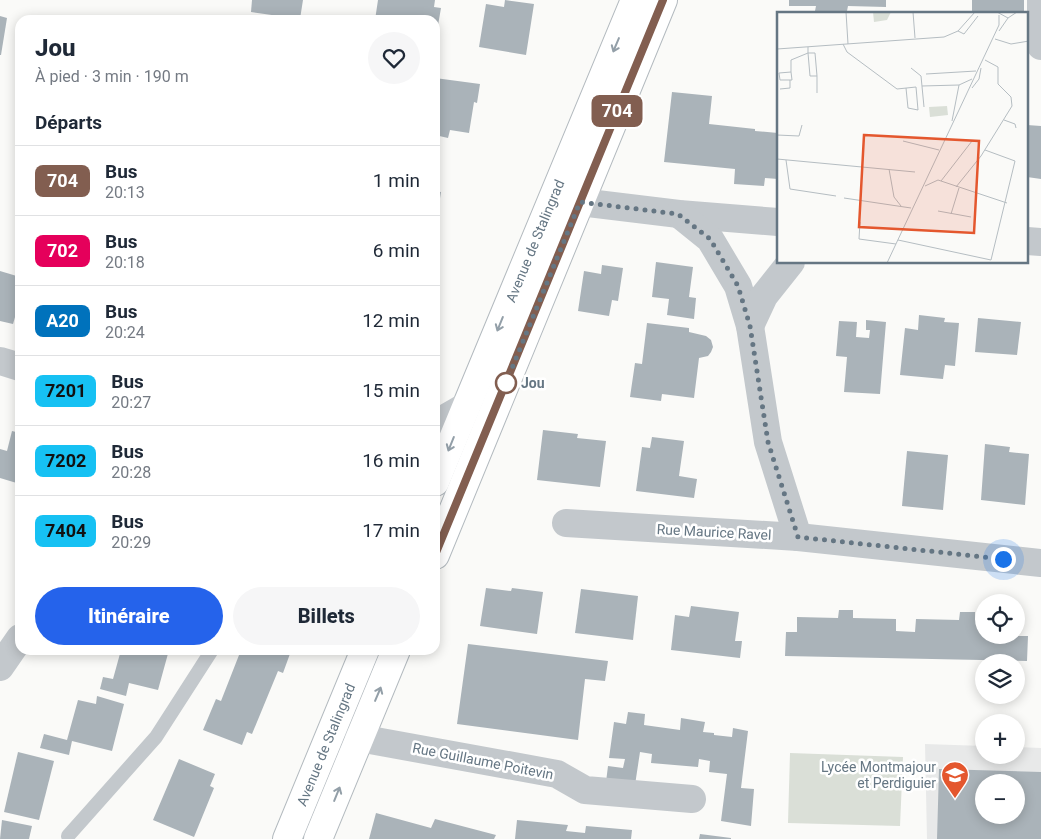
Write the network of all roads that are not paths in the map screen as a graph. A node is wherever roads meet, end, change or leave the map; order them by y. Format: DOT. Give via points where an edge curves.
graph roads {
  1 [pos="635,0"];
  2 [pos="662,0"];
  3 [pos="1041,0"];
  4 [pos="1040,46"];
  5 [pos="565,167"];
  6 [pos="580,202"];
  7 [pos="546,214"];
  8 [pos="678,214"];
  9 [pos="777,222"];
  10 [pos="1028,241"];
  11 [pos="1041,242"];
  12 [pos="789,264"];
  13 [pos="750,326"];
  14 [pos="0,361"];
  15 [pos="15,366"];
  16 [pos="478,411"];
  17 [pos="440,422"];
  18 [pos="440,474"];
  19 [pos="566,523"];
  20 [pos="798,537"];
  21 [pos="440,538"];
  22 [pos="1041,563"];
  23 [pos="15,645"];
  24 [pos="209,655"];
  25 [pos="363,655"];
  26 [pos="394,655"];
  27 [pos="0,667"];
  28 [pos="345,698"];
  29 [pos="359,738"];
  30 [pos="323,752"];
  31 [pos="692,799"];
  32 [pos="68,836"];
  33 [pos="287,839"];
  34 [pos="318,839"];
  1 -- 5 [label="main road, Avenue de Stalingrad, one-way"];
  2 -- 6 [label="main road, Avenue de Stalingrad"];
  3 -- 4 [label="street"];
  5 -- 6 [label="main road"];
  5 -- 7 [label="main road, Avenue de Stalingrad"];
  6 -- 7 [label="main road"];
  6 -- 8 [label="street"];
  6 -- 16 [label="main road, Avenue de Stalingrad"];
  7 -- 16 [label="main road, Avenue de Stalingrad, one-way"];
  8 -- 9 [label="street"];
  8 -- 13 [label="street" via="710,239 738,286"];
  10 -- 11 [label="street"];
  12 -- 13 [label="street" via="764,296"];
  13 -- 20 [label="street" via="768,442"];
  14 -- 15 [label="street"];
  16 -- 17 [label="street"];
  16 -- 18 [label="main road, Avenue de Stalingrad, one-way"];
  16 -- 21 [label="main road, Avenue de Stalingrad"];
  19 -- 20 [label="street, Rue Maurice Ravel"];
  20 -- 22 [label="street, Rue Maurice Ravel"];
  23 -- 27 [label="street"];
  24 -- 32 [label="lane" via="156,737"];
  25 -- 28 [label="main road, Avenue de Stalingrad"];
  29 -- 26 [label="main road, Avenue de Stalingrad, one-way"];
  28 -- 29 [label="main road"];
  28 -- 30 [label="main road, Avenue de Stalingrad"];
  29 -- 30 [label="main road"];
  29 -- 31 [label="street, Rue Guillaume Poitevin" via="557,774 585,790"];
  34 -- 29 [label="main road, Avenue de Stalingrad, one-way"];
  30 -- 33 [label="main road, Avenue de Stalingrad"];
}
